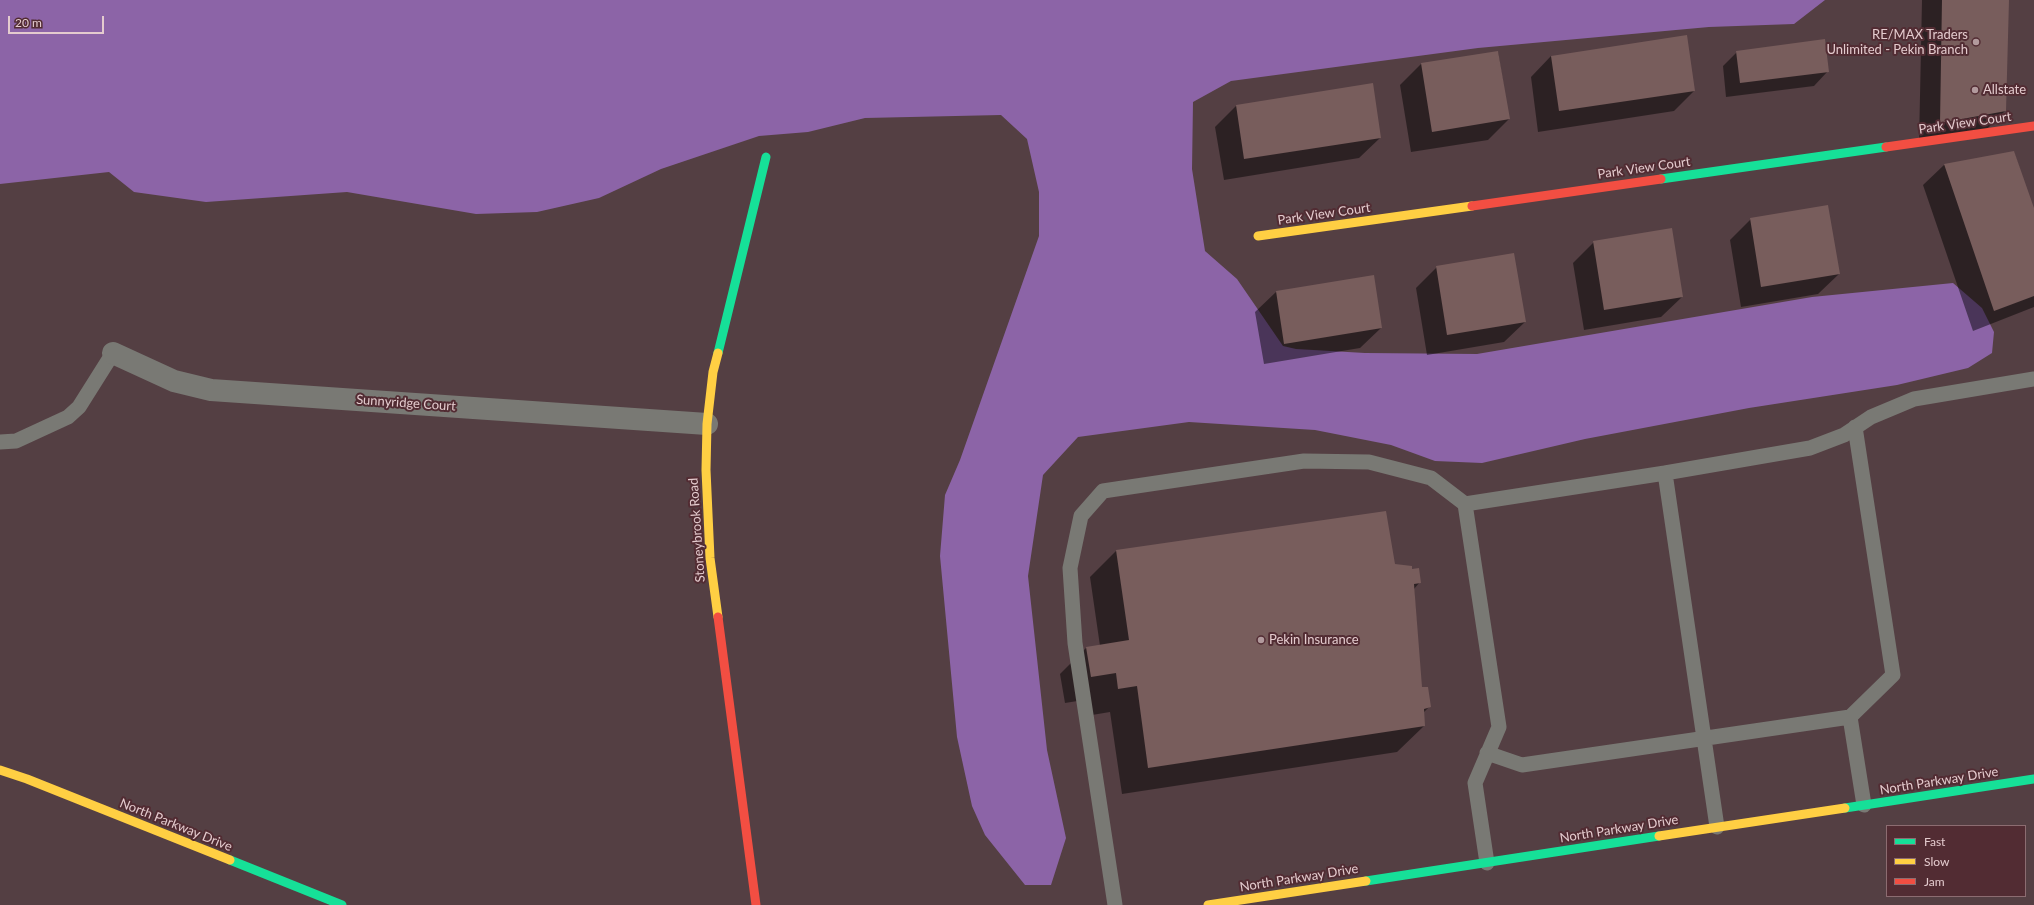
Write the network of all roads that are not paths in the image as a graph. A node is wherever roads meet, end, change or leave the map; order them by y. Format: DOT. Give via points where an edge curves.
graph roads {
  1 [pos="2034,126"];
  2 [pos="766,157"];
  3 [pos="1258,236"];
  4 [pos="113,353"];
  5 [pos="2034,379"];
  6 [pos="707,424"];
  7 [pos="1855,427"];
  8 [pos="0,442"];
  9 [pos="1665,474"];
  10 [pos="1465,504"];
  11 [pos="1850,717"];
  12 [pos="1704,739"];
  13 [pos="1487,753"];
  14 [pos="0,770"];
  15 [pos="2034,779"];
  16 [pos="1864,805"];
  17 [pos="1717,828"];
  18 [pos="1487,863"];
  19 [pos="342,905"];
  20 [pos="756,905"];
  21 [pos="1115,905"];
  22 [pos="1208,905"];
  1 -- 3 [label="street, Park View Court"];
  2 -- 6 [label="street, Stoneybrook Road" via="720,339"];
  4 -- 6 [label="street, Sunnyridge Court" via="174,381 211,390"];
  4 -- 8 [label="lane" via="79,407 68,417 16,441"];
  5 -- 7 [label="lane" via="1914,399 1870,416"];
  6 -- 20 [label="street, Stoneybrook Road" via="706,470 710,558"];
  7 -- 9 [label="lane" via="1844,435 1810,448"];
  7 -- 11 [label="lane" via="1893,675"];
  9 -- 10 [label="lane"];
  9 -- 12 [label="lane"];
  10 -- 13 [label="lane" via="1499,727"];
  10 -- 21 [label="lane" via="1431,478 1368,462 1304,461 1103,491 1081,516 1070,568 1075,642"];
  11 -- 12 [label="lane"];
  11 -- 16 [label="lane"];
  12 -- 13 [label="lane" via="1522,765"];
  12 -- 17 [label="lane"];
  13 -- 18 [label="lane" via="1475,783"];
  14 -- 19 [label="street, North Parkway Drive"];
  15 -- 16 [label="street, North Parkway Drive"];
  16 -- 17 [label="street, North Parkway Drive"];
  17 -- 18 [label="street, North Parkway Drive"];
  18 -- 22 [label="street, North Parkway Drive"];
}
